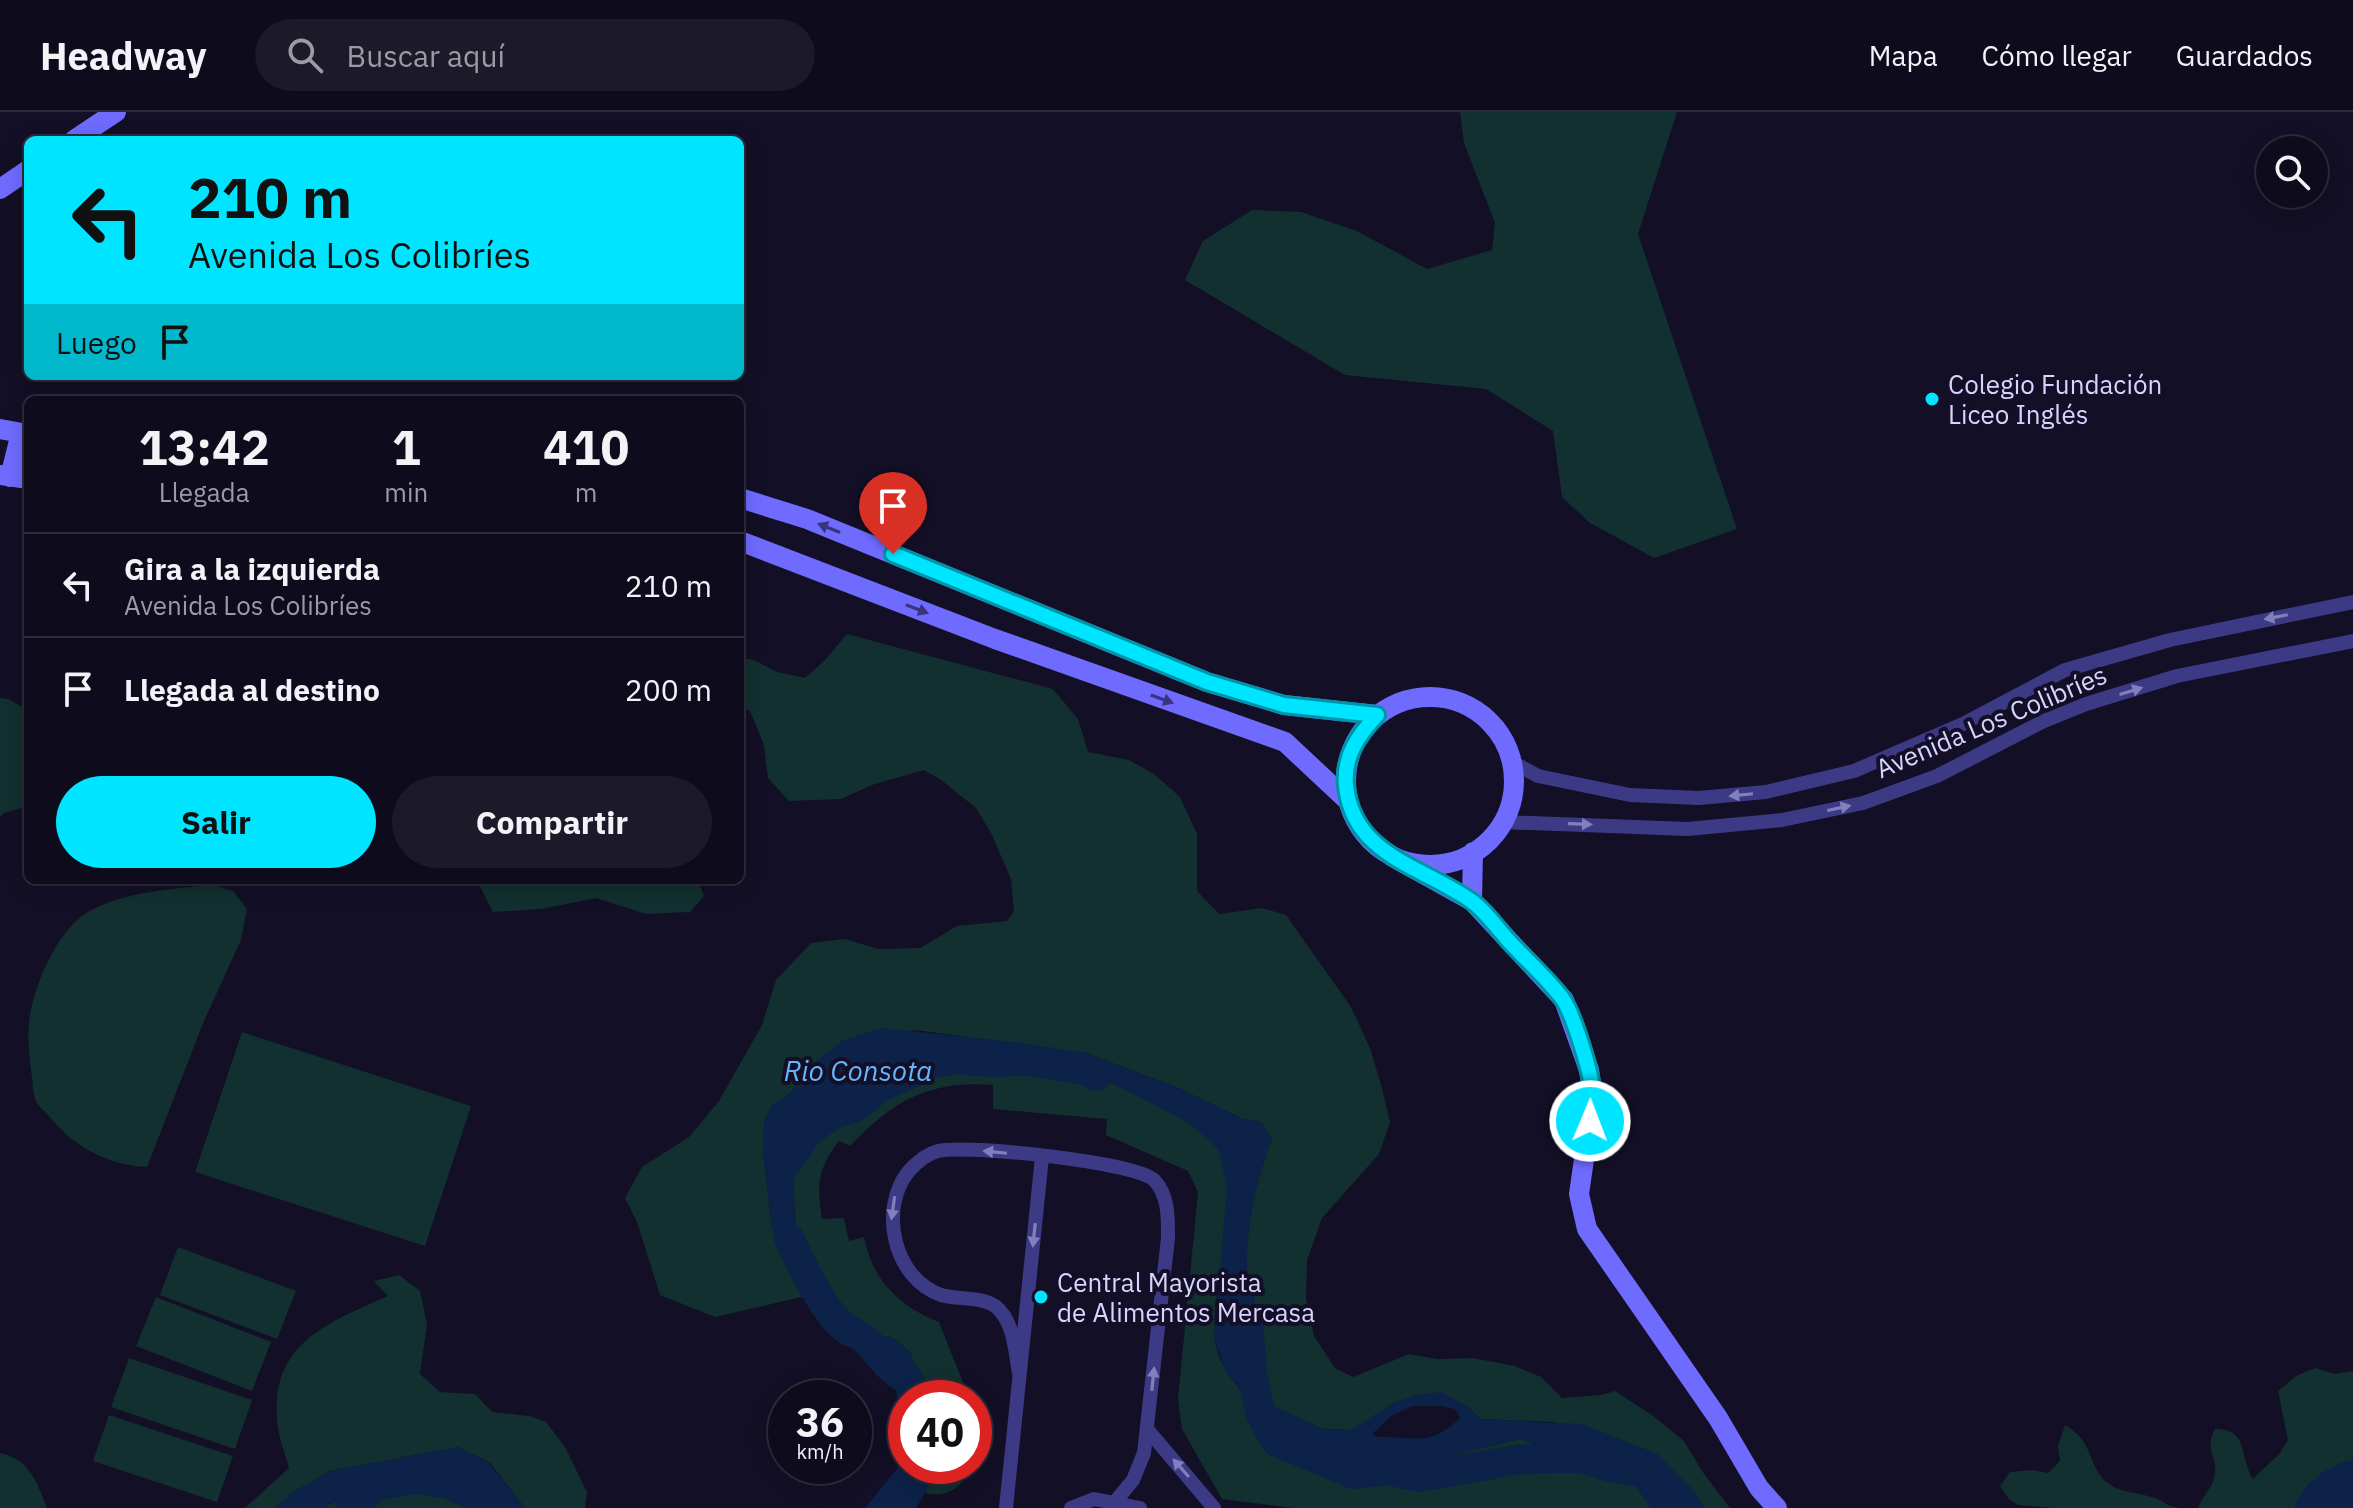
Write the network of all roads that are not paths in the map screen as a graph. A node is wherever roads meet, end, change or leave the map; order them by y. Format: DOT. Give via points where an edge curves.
graph roads {
  1 [pos="116,112"];
  2 [pos="80,136"];
  3 [pos="24,173"];
  4 [pos="0,189"];
  5 [pos="0,429"];
  6 [pos="24,434"];
  7 [pos="24,438"];
  8 [pos="13,477"];
  9 [pos="744,499"];
  10 [pos="744,543"];
  11 [pos="2353,602"];
  12 [pos="2353,641"];
  13 [pos="1377,715"];
  14 [pos="1512,762"];
  15 [pos="1348,801"];
  16 [pos="1502,822"];
  17 [pos="1473,852"];
  18 [pos="1391,856"];
  19 [pos="1472,901"];
  20 [pos="1042,1157"];
  21 [pos="1019,1373"];
  22 [pos="1147,1429"];
  23 [pos="1090,1504"];
  24 [pos="1112,1506"];
  25 [pos="1006,1508"];
  26 [pos="1071,1508"];
  27 [pos="1140,1508"];
  28 [pos="1214,1508"];
  29 [pos="1777,1508"];
  1 -- 2 [label="main road"];
  3 -- 4 [label="main road"];
  5 -- 6 [label="main road"];
  7 -- 8 [label="main road"];
  13 -- 9 [label="main road, one-way" via="1284,705 1207,682 807,519"];
  10 -- 15 [label="main road, one-way" via="1285,742"];
  11 -- 14 [label="street, Avenida Los Colibríes, one-way" via="2170,640 2065,670 1963,724 1854,771 1766,792 1699,798 1630,795 1538,776"];
  16 -- 12 [label="street, Avenida Los Colibríes, one-way" via="1688,829 1809,815 1863,803 1937,776 2086,704 2177,676"];
  13 -- 14 [label="main road" via="1421,697 1469,706 1503,739"];
  13 -- 15 [label="main road" via="1350,754 1345,777"];
  14 -- 16 [label="main road" via="1511,803"];
  15 -- 18 [label="main road" via="1357,823"];
  16 -- 17 [label="main road"];
  17 -- 18 [label="main road" via="1447,863 1419,864"];
  17 -- 19 [label="main road"];
  18 -- 19 [label="main road"];
  19 -- 29 [label="main road" via="1564,1000 1589,1070 1593,1097 1579,1194 1587,1229"];
  20 -- 21 [label="street, one-way"];
  20 -- 21 [label="street, one-way" via="969,1149 924,1157 898,1186 891,1221 911,1272 925,1287 993,1305 1002,1314"];
  22 -- 20 [label="street, one-way" via="1168,1238 1166,1203 1153,1180 1141,1173"];
  21 -- 25 [label="street"];
  22 -- 24 [label="street" via="1133,1480"];
  28 -- 22 [label="street, one-way"];
  23 -- 24 [label="street" via="1094,1499"];
  23 -- 26 [label="street"];
  24 -- 27 [label="street"];
}
